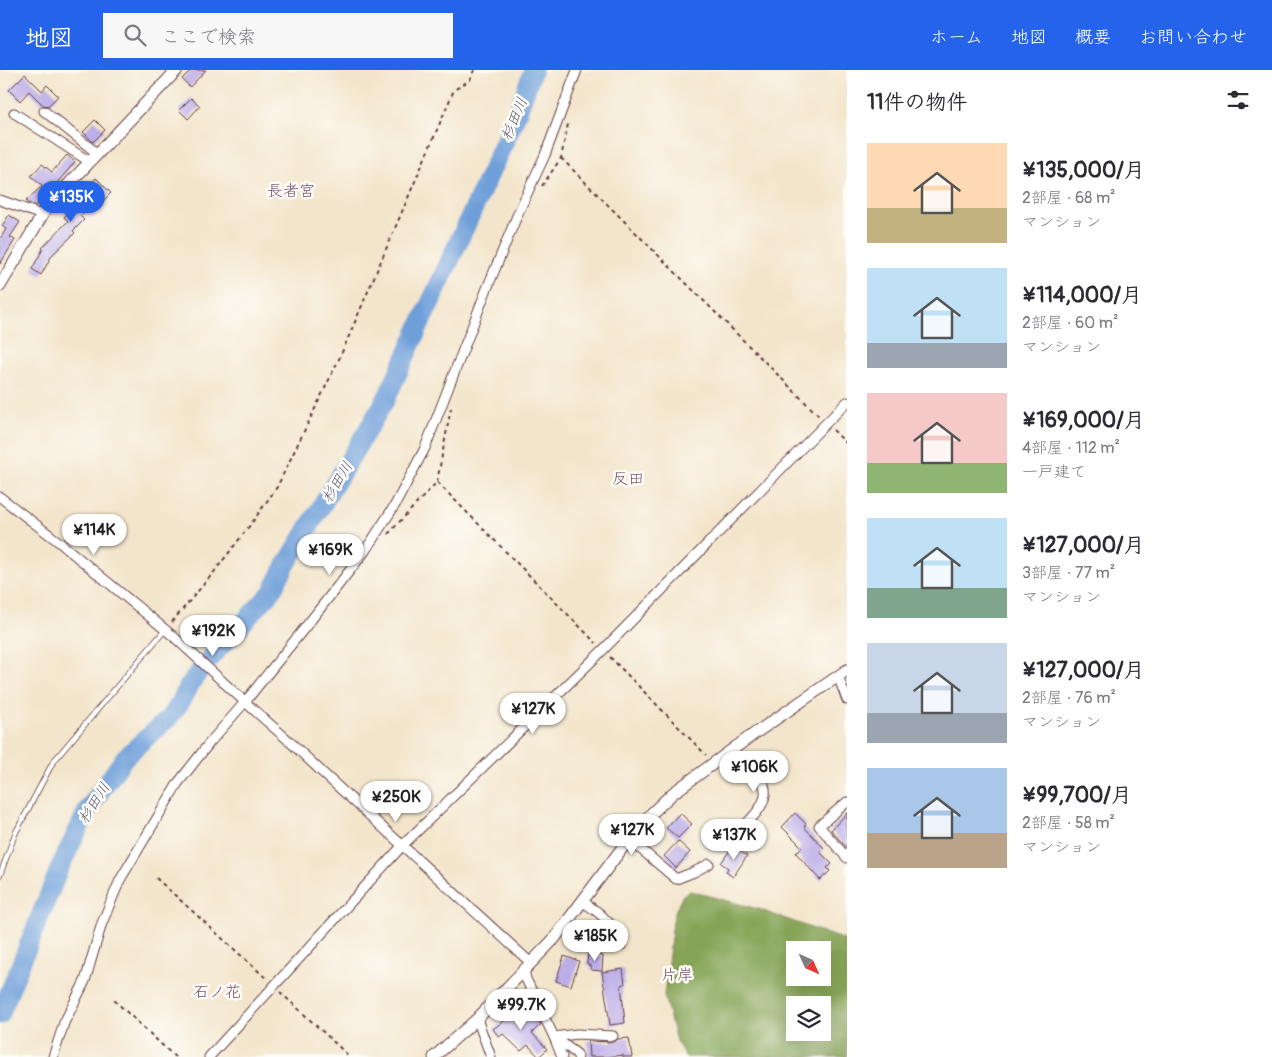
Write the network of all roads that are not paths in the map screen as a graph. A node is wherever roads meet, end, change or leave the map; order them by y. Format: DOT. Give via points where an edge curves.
graph roads {
  1 [pos="177,70"];
  2 [pos="577,70"];
  3 [pos="44,111"];
  4 [pos="14,113"];
  5 [pos="94,158"];
  6 [pos="0,200"];
  7 [pos="42,215"];
  8 [pos="0,286"];
  9 [pos="847,402"];
  10 [pos="0,496"];
  11 [pos="165,630"];
  12 [pos="843,673"];
  13 [pos="847,700"];
  14 [pos="245,702"];
  15 [pos="731,750"];
  16 [pos="847,802"];
  17 [pos="733,837"];
  18 [pos="629,839"];
  19 [pos="403,846"];
  20 [pos="847,858"];
  21 [pos="709,864"];
  22 [pos="0,875"];
  23 [pos="582,901"];
  24 [pos="621,945"];
  25 [pos="528,967"];
  26 [pos="477,1019"];
  27 [pos="554,1036"];
  28 [pos="613,1036"];
  29 [pos="53,1057"];
  30 [pos="210,1057"];
  31 [pos="434,1057"];
  32 [pos="491,1057"];
  33 [pos="562,1057"];
  34 [pos="578,1057"];
  1 -- 5 [label="street"];
  2 -- 14 [label="street" via="425,448 395,505 365,550"];
  3 -- 5 [label="street"];
  4 -- 5 [label="street"];
  5 -- 7 [label="street"];
  6 -- 7 [label="street"];
  7 -- 8 [label="street"];
  9 -- 19 [label="street" via="603,650"];
  10 -- 11 [label="street"];
  11 -- 14 [label="street"];
  11 -- 22 [label="lane" via="53,762 15,834"];
  12 -- 13 [label="street"];
  12 -- 15 [label="street"];
  14 -- 19 [label="street"];
  14 -- 29 [label="street" via="178,783 120,880"];
  15 -- 17 [label="street" via="762,781 766,792 759,810"];
  15 -- 18 [label="street" via="673,793"];
  16 -- 20 [label="street" via="818,826"];
  18 -- 21 [label="street" via="676,879"];
  18 -- 23 [label="street"];
  19 -- 25 [label="street"];
  19 -- 30 [label="street"];
  23 -- 24 [label="street" via="618,932"];
  23 -- 25 [label="street"];
  25 -- 26 [label="street"];
  25 -- 27 [label="street" via="526,979"];
  26 -- 31 [label="street"];
  26 -- 32 [label="street"];
  27 -- 28 [label="street"];
  27 -- 33 [label="street"];
  27 -- 34 [label="street"];
}
